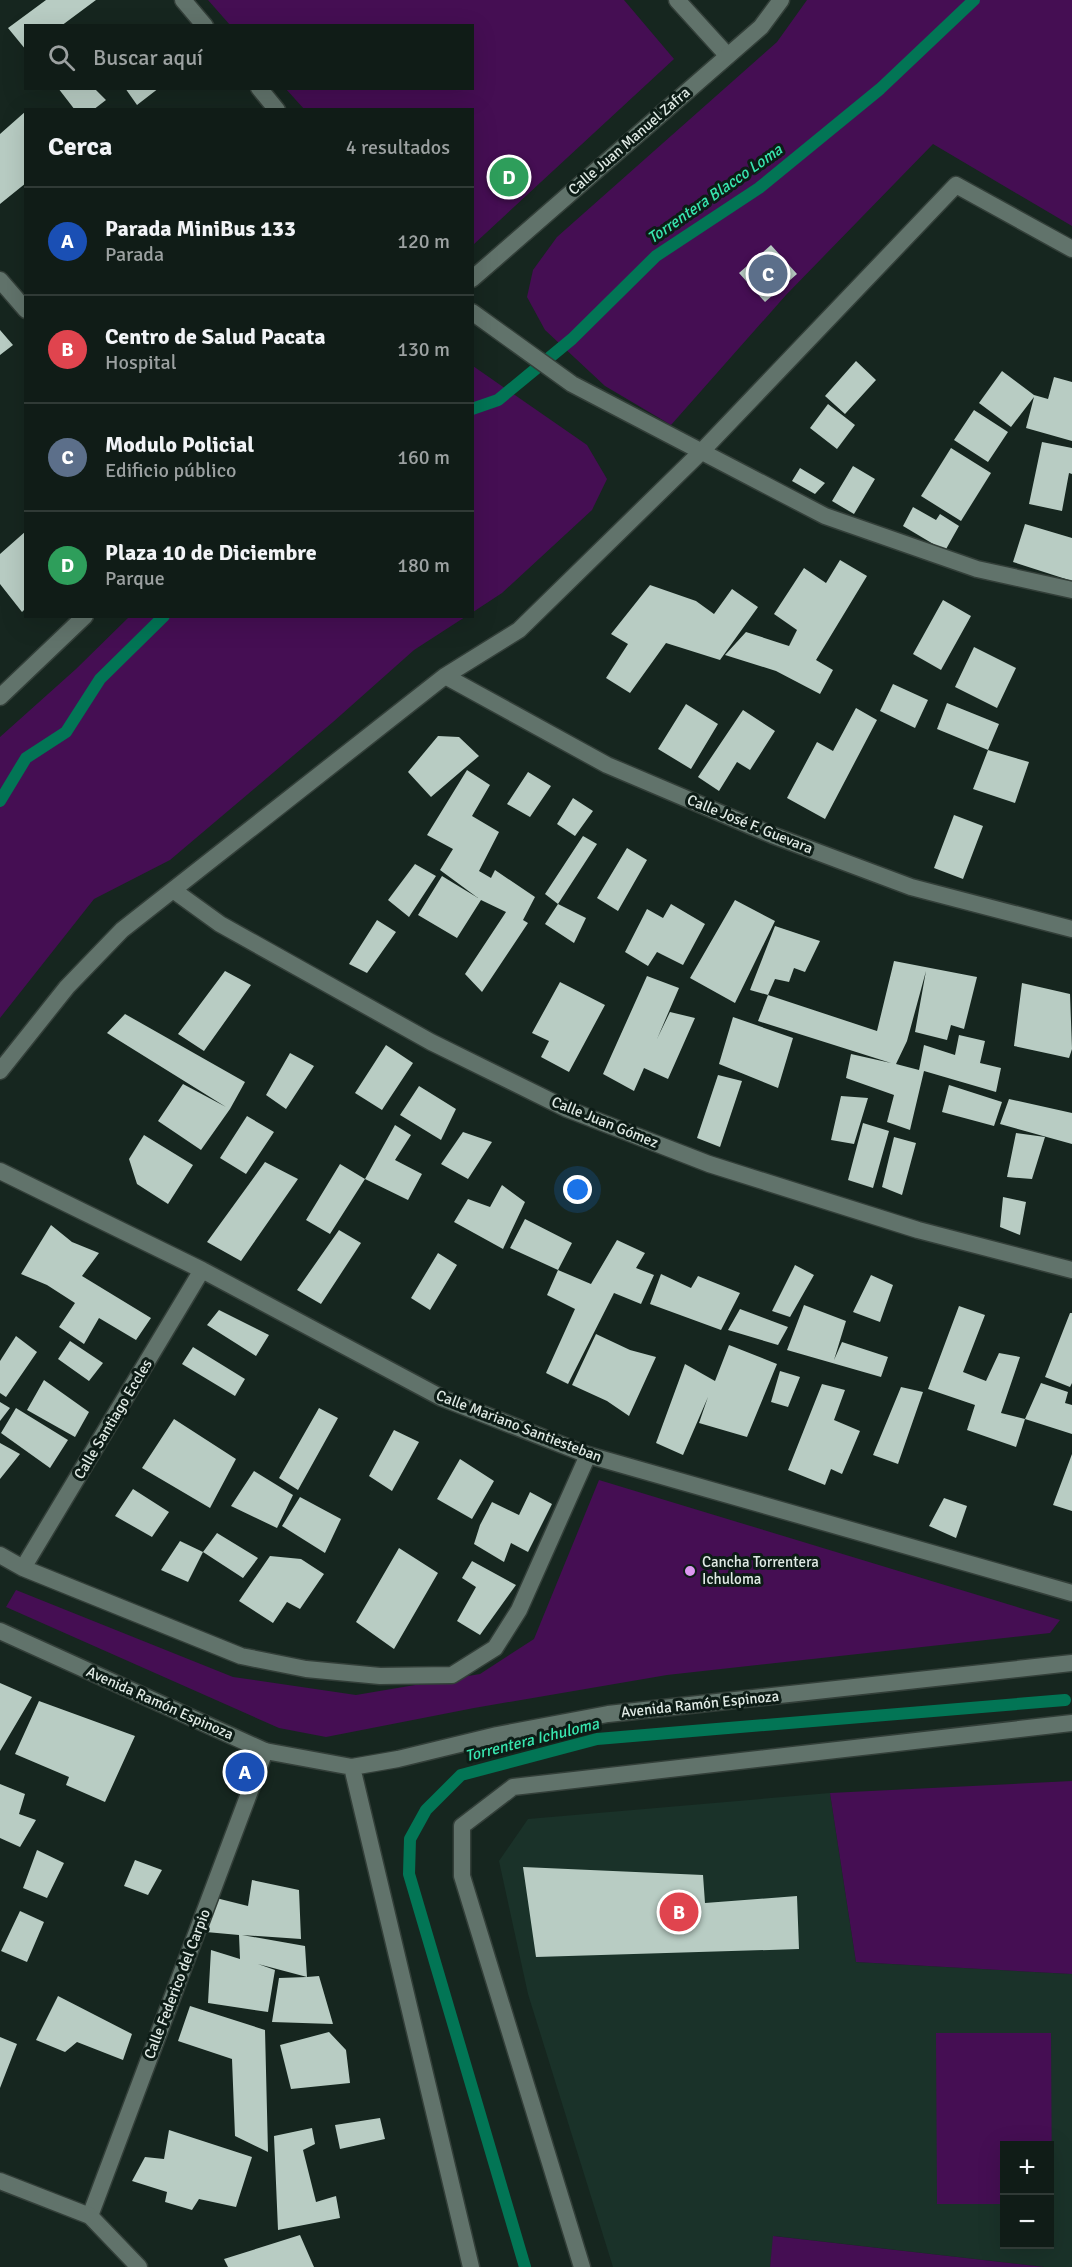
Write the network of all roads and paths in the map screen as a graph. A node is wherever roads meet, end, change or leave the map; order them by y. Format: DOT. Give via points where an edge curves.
graph roads {
  1 [pos="183,0"];
  2 [pos="677,0"];
  3 [pos="780,0"];
  4 [pos="203,24"];
  5 [pos="727,55"];
  6 [pos="261,90"];
  7 [pos="275,108"];
  8 [pos="1072,249"];
  9 [pos="474,277"];
  10 [pos="0,280"];
  11 [pos="24,308"];
  12 [pos="474,313"];
  13 [pos="702,451"];
  14 [pos="1072,590"];
  15 [pos="83,618"];
  16 [pos="445,676"];
  17 [pos="0,697"];
  18 [pos="173,890"];
  19 [pos="1072,929"];
  20 [pos="0,1071"];
  21 [pos="0,1171"];
  22 [pos="202,1270"];
  23 [pos="1072,1270"];
  24 [pos="588,1455"];
  25 [pos="0,1555"];
  26 [pos="23,1568"];
  27 [pos="1072,1593"];
  28 [pos="0,1631"];
  29 [pos="1072,1663"];
  30 [pos="1072,1723"];
  31 [pos="265,1751"];
  32 [pos="352,1767"];
  33 [pos="0,2181"];
  34 [pos="90,2216"];
  35 [pos="139,2267"];
  36 [pos="471,2267"];
  37 [pos="582,2267"];
  1 -- 4 [label="street"];
  2 -- 5 [label="street"];
  3 -- 5 [label="street, Calle Juan Manuel Zafra" via="761,27"];
  5 -- 9 [label="street, Calle Juan Manuel Zafra"];
  6 -- 7 [label="street"];
  8 -- 13 [label="street" via="956,185"];
  10 -- 11 [label="street"];
  12 -- 13 [label="street" via="572,384"];
  13 -- 14 [label="street" via="825,516 977,569"];
  13 -- 16 [label="street" via="519,630"];
  15 -- 17 [label="street"];
  16 -- 18 [label="street"];
  16 -- 19 [label="street, Calle José F. Guevara" via="607,765 772,835 912,887"];
  18 -- 20 [label="street" via="122,930 67,987"];
  18 -- 23 [label="street, Calle Juan Gómez" via="220,924 411,1030 567,1109 731,1171 918,1230"];
  21 -- 22 [label="street, Calle Mariano Santiesteban"];
  22 -- 24 [label="street, Calle Mariano Santiesteban" via="442,1398"];
  22 -- 26 [label="street, Calle Santiago Eccles"];
  24 -- 26 [label="street" via="519,1610 495,1648 453,1675 380,1676 306,1669 241,1656"];
  24 -- 27 [label="street, Calle Mariano Santiesteban"];
  25 -- 26 [label="street"];
  28 -- 31 [label="street, Avenida Ramón Espinoza"];
  29 -- 32 [label="street, Avenida Ramón Espinoza" via="608,1714"];
  30 -- 37 [label="street" via="513,1787 462,1826 462,1876"];
  31 -- 32 [label="street, Avenida Ramón Espinoza"];
  31 -- 34 [label="street, Calle Federico del Carpio"];
  32 -- 36 [label="street"];
  33 -- 34 [label="street"];
  34 -- 35 [label="street"];
}
